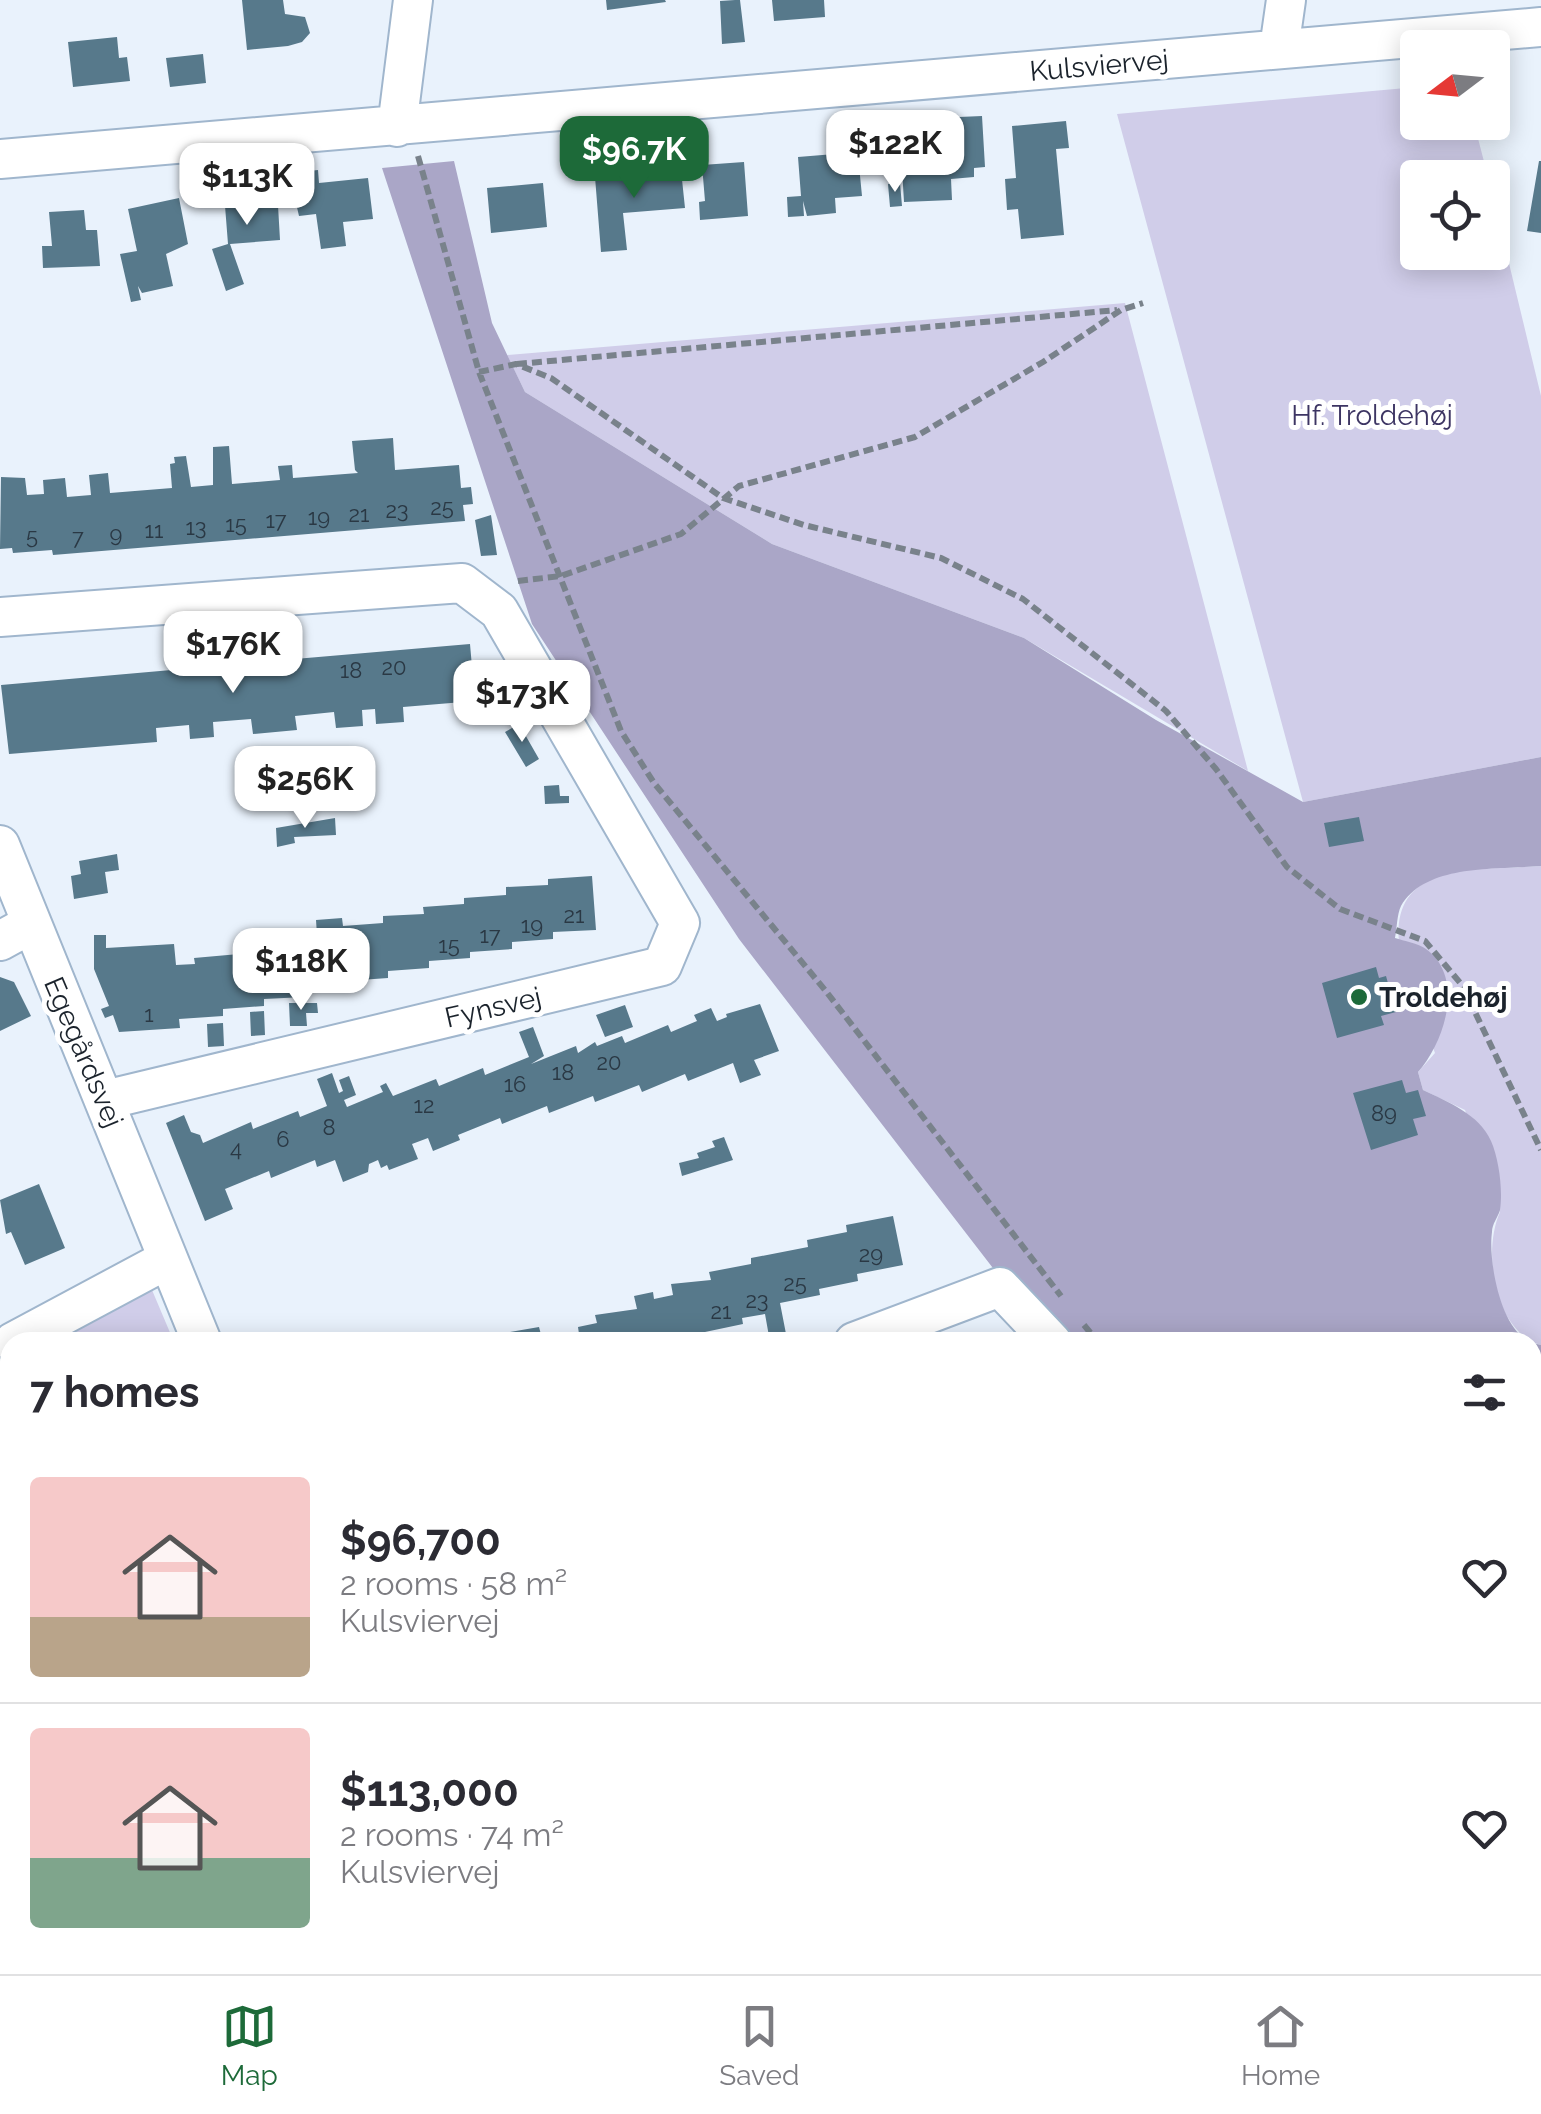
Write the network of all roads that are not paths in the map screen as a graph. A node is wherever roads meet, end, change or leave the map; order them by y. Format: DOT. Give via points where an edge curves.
graph roads {
  1 [pos="413,0"];
  2 [pos="1286,0"];
  3 [pos="1541,27"];
  4 [pos="1279,50"];
  5 [pos="403,126"];
  6 [pos="1,153"];
  7 [pos="0,617"];
  8 [pos="0,845"];
  9 [pos="15,932"];
  10 [pos="105,1100"];
  11 [pos="168,1259"];
  12 [pos="1063,1328"];
  13 [pos="32,1332"];
  14 [pos="198,1332"];
  15 [pos="881,1332"];
  1 -- 5 [label="street"];
  2 -- 4 [label="street"];
  3 -- 4 [label="street, Kulsviervej"];
  4 -- 5 [label="street, Kulsviervej"];
  5 -- 6 [label="street, Kulsviervej"];
  7 -- 10 [label="street, Fynsvej" via="462,584 499,611 680,924 662,966"];
  8 -- 9 [label="street, Egegårdsvej"];
  9 -- 10 [label="street, Egegårdsvej"];
  10 -- 11 [label="street, Egegårdsvej"];
  11 -- 13 [label="street"];
  11 -- 14 [label="street, Egegårdsvej"];
  12 -- 15 [label="street" via="1000,1287"];
}
